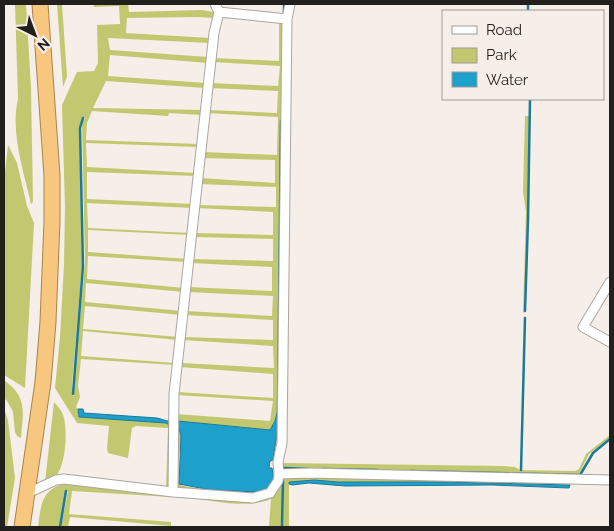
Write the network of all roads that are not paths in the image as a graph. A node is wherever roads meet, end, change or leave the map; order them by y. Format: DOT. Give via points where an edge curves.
graph roads {
  1 [pos="40,4"];
  2 [pos="290,4"];
  3 [pos="217,8"];
  4 [pos="287,19"];
  5 [pos="610,282"];
  6 [pos="610,342"];
  7 [pos="279,474"];
  8 [pos="610,480"];
  9 [pos="173,492"];
  10 [pos="28,494"];
  11 [pos="22,527"];
  1 -- 10 [label="highway" via="52,221 43,382"];
  2 -- 4 [label="street"];
  3 -- 4 [label="street"];
  3 -- 9 [label="street" via="174,394"];
  4 -- 7 [label="street"];
  5 -- 6 [label="street" via="583,327"];
  7 -- 8 [label="street"];
  7 -- 9 [label="street" via="270,493 253,498"];
  9 -- 10 [label="street" via="64,479"];
  10 -- 11 [label="highway"];
}
